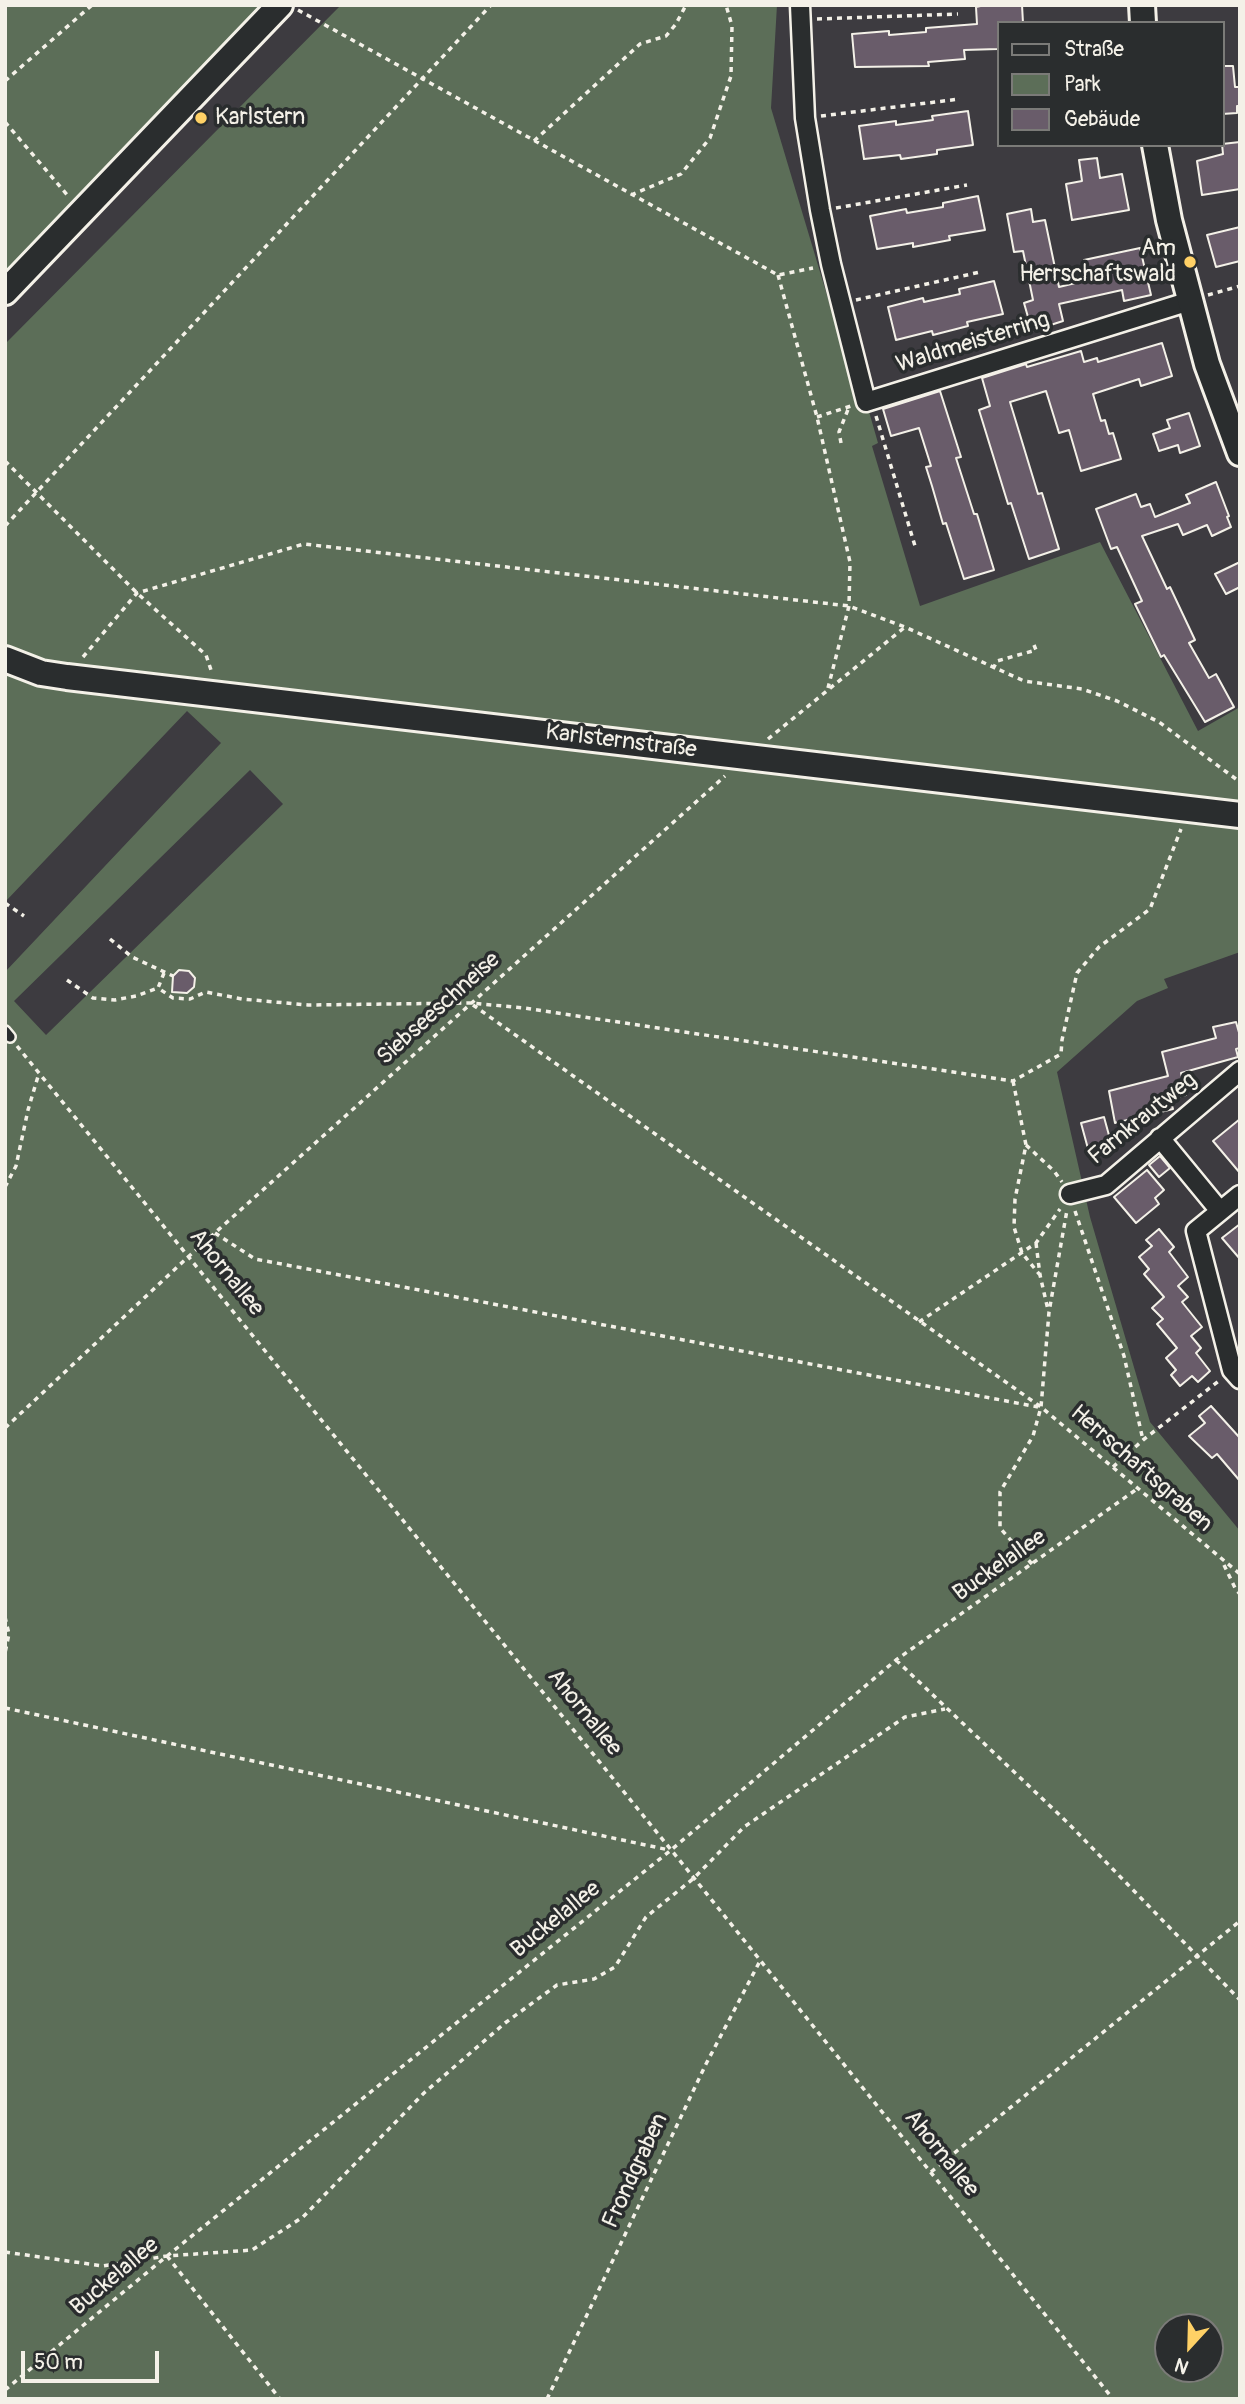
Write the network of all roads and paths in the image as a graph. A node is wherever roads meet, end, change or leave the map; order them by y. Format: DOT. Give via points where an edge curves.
graph roads {
  1 [pos="92,5"];
  2 [pos="280,5"];
  3 [pos="290,5"];
  4 [pos="491,5"];
  5 [pos="686,5"];
  6 [pos="726,5"];
  7 [pos="801,13"];
  8 [pos="958,14"];
  9 [pos="424,78"];
  10 [pos="5,81"];
  11 [pos="960,99"];
  12 [pos="805,118"];
  13 [pos="5,122"];
  14 [pos="534,141"];
  15 [pos="1156,147"];
  16 [pos="967,185"];
  17 [pos="631,195"];
  18 [pos="820,210"];
  19 [pos="82,212"];
  20 [pos="831,264"];
  21 [pos="980,272"];
  22 [pos="778,275"];
  23 [pos="1240,286"];
  24 [pos="5,292"];
  25 [pos="1190,301"];
  26 [pos="841,304"];
  27 [pos="862,403"];
  28 [pos="817,417"];
  29 [pos="841,443"];
  30 [pos="1240,453"];
  31 [pos="5,461"];
  32 [pos="37,492"];
  33 [pos="5,526"];
  34 [pos="915,546"];
  35 [pos="137,593"];
  36 [pos="849,606"];
  37 [pos="905,627"];
  38 [pos="1034,645"];
  39 [pos="5,659"];
  40 [pos="993,669"];
  41 [pos="67,677"];
  42 [pos="828,688"];
  43 [pos="211,692"];
  44 [pos="746,757"];
  45 [pos="1240,782"];
  46 [pos="1240,815"];
  47 [pos="1183,824"];
  48 [pos="5,903"];
  49 [pos="24,916"];
  50 [pos="110,939"];
  51 [pos="164,973"];
  52 [pos="173,976"];
  53 [pos="68,980"];
  54 [pos="158,988"];
  55 [pos="471,1003"];
  56 [pos="23,1053"];
  57 [pos="1240,1071"];
  58 [pos="39,1073"];
  59 [pos="1013,1081"];
  60 [pos="1160,1138"];
  61 [pos="1026,1144"];
  62 [pos="5,1186"];
  63 [pos="1070,1194"];
  64 [pos="1240,1195"];
  65 [pos="1220,1211"];
  66 [pos="215,1233"];
  67 [pos="1035,1243"];
  68 [pos="1022,1252"];
  69 [pos="188,1256"];
  70 [pos="1040,1275"];
  71 [pos="1049,1312"];
  72 [pos="919,1322"];
  73 [pos="1236,1374"];
  74 [pos="1041,1407"];
  75 [pos="5,1428"];
  76 [pos="1143,1440"];
  77 [pos="1113,1467"];
  78 [pos="1137,1489"];
  79 [pos="1224,1563"];
  80 [pos="1032,1564"];
  81 [pos="1240,1574"];
  82 [pos="1240,1594"];
  83 [pos="5,1617"];
  84 [pos="5,1653"];
  85 [pos="896,1660"];
  86 [pos="5,1708"];
  87 [pos="945,1709"];
  88 [pos="671,1850"];
  89 [pos="694,1878"];
  90 [pos="1240,1921"];
  91 [pos="1196,1957"];
  92 [pos="760,1961"];
  93 [pos="1240,2000"];
  94 [pos="931,2172"];
  95 [pos="5,2252"];
  96 [pos="167,2256"];
  97 [pos="5,2390"];
  98 [pos="280,2399"];
  99 [pos="547,2399"];
  100 [pos="1113,2399"];
  1 -- 10 [label="path"];
  2 -- 19 [label="street"];
  3 -- 9 [label="path"];
  4 -- 9 [label="path"];
  5 -- 14 [label="path" via="666,36 640,44"];
  6 -- 17 [label="path" via="732,26 731,76 710,138 681,174"];
  7 -- 8 [label="path"];
  7 -- 12 [label="street"];
  9 -- 14 [label="path"];
  9 -- 32 [label="path"];
  11 -- 12 [label="path"];
  12 -- 18 [label="street"];
  13 -- 19 [label="path"];
  14 -- 17 [label="path"];
  15 -- 25 [label="street"];
  16 -- 18 [label="path"];
  17 -- 22 [label="path"];
  18 -- 20 [label="street"];
  19 -- 24 [label="street"];
  20 -- 22 [label="path"];
  20 -- 26 [label="street"];
  21 -- 26 [label="path"];
  22 -- 28 [label="path"];
  23 -- 25 [label="path"];
  25 -- 27 [label="street, Waldmeisterring"];
  25 -- 30 [label="street" via="1207,364"];
  26 -- 27 [label="street"];
  27 -- 28 [label="path"];
  27 -- 29 [label="path" via="839,432"];
  27 -- 34 [label="path"];
  28 -- 36 [label="path" via="850,562"];
  31 -- 32 [label="path"];
  32 -- 33 [label="path"];
  32 -- 35 [label="path"];
  35 -- 36 [label="path" via="304,544"];
  35 -- 41 [label="path"];
  35 -- 43 [label="path" via="206,655 213,678"];
  36 -- 37 [label="path"];
  36 -- 42 [label="path"];
  37 -- 40 [label="path"];
  37 -- 42 [label="path, Siebseeschneise"];
  38 -- 40 [label="path" via="1036,650 997,661"];
  39 -- 41 [label="street, Karlsternstraße"];
  40 -- 45 [label="path" via="1024,681 1082,689 1117,701 1159,722"];
  41 -- 43 [label="street, Karlsternstraße"];
  42 -- 44 [label="path, Siebseeschneise"];
  43 -- 44 [label="street, Karlsternstraße"];
  44 -- 46 [label="street, Karlsternstraße"];
  44 -- 55 [label="path, Siebseeschneise"];
  47 -- 59 [label="path" via="1150,909 1098,947 1077,974 1061,1054"];
  48 -- 49 [label="path"];
  50 -- 51 [label="path" via="132,957"];
  51 -- 52 [label="path"];
  51 -- 54 [label="path"];
  53 -- 54 [label="path" via="93,998 115,1000"];
  54 -- 55 [label="path" via="173,998 190,999 206,992 308,1005"];
  55 -- 59 [label="path"];
  55 -- 66 [label="path, Siebseeschneise"];
  55 -- 72 [label="path, Herrschaftsgraben"];
  56 -- 58 [label="path, Ahornallee"];
  57 -- 60 [label="street, Farnkrautweg"];
  58 -- 62 [label="path" via="16,1166"];
  58 -- 69 [label="path, Ahornallee"];
  59 -- 61 [label="path"];
  60 -- 63 [label="street, Farnkrautweg" via="1106,1185"];
  60 -- 65 [label="street"];
  61 -- 63 [label="path"];
  61 -- 68 [label="path" via="1015,1199 1014,1227"];
  63 -- 67 [label="path"];
  63 -- 71 [label="path"];
  63 -- 76 [label="path" via="1124,1356"];
  64 -- 65 [label="street"];
  65 -- 73 [label="street" via="1196,1231"];
  66 -- 69 [label="path, Siebseeschneise"];
  66 -- 74 [label="path" via="255,1259"];
  67 -- 68 [label="path"];
  67 -- 70 [label="path"];
  68 -- 70 [label="path"];
  68 -- 72 [label="path"];
  69 -- 75 [label="path, Siebseeschneise"];
  69 -- 88 [label="path, Ahornallee"];
  70 -- 71 [label="path"];
  71 -- 74 [label="path"];
  72 -- 74 [label="path, Herrschaftsgraben"];
  73 -- 76 [label="path"];
  74 -- 77 [label="path, Herrschaftsgraben"];
  74 -- 80 [label="path" via="1033,1436 1000,1492 1000,1528"];
  76 -- 77 [label="path"];
  77 -- 78 [label="path, Herrschaftsgraben"];
  78 -- 79 [label="path, Herrschaftsgraben"];
  78 -- 80 [label="path, Buckelallee"];
  79 -- 81 [label="path"];
  79 -- 82 [label="path, Herrschaftsgraben"];
  80 -- 85 [label="path, Buckelallee"];
  83 -- 84 [label="path" via="9,1634"];
  85 -- 87 [label="path"];
  85 -- 88 [label="path, Buckelallee"];
  86 -- 88 [label="path"];
  87 -- 89 [label="path" via="905,1717 744,1827"];
  87 -- 91 [label="path" via="1068,1824"];
  88 -- 89 [label="path, Ahornallee"];
  88 -- 96 [label="path, Buckelallee"];
  89 -- 92 [label="path, Ahornallee"];
  89 -- 96 [label="path" via="646,1917 615,1967 594,1979 557,1984 505,2023 424,2093 303,2217 252,2250"];
  90 -- 91 [label="path"];
  91 -- 93 [label="path"];
  91 -- 94 [label="path"];
  92 -- 94 [label="path, Ahornallee"];
  92 -- 99 [label="path, Frondgraben" via="706,2064"];
  94 -- 100 [label="path, Ahornallee"];
  95 -- 96 [label="path" via="103,2266"];
  96 -- 97 [label="path, Buckelallee"];
  96 -- 98 [label="path"];
}
